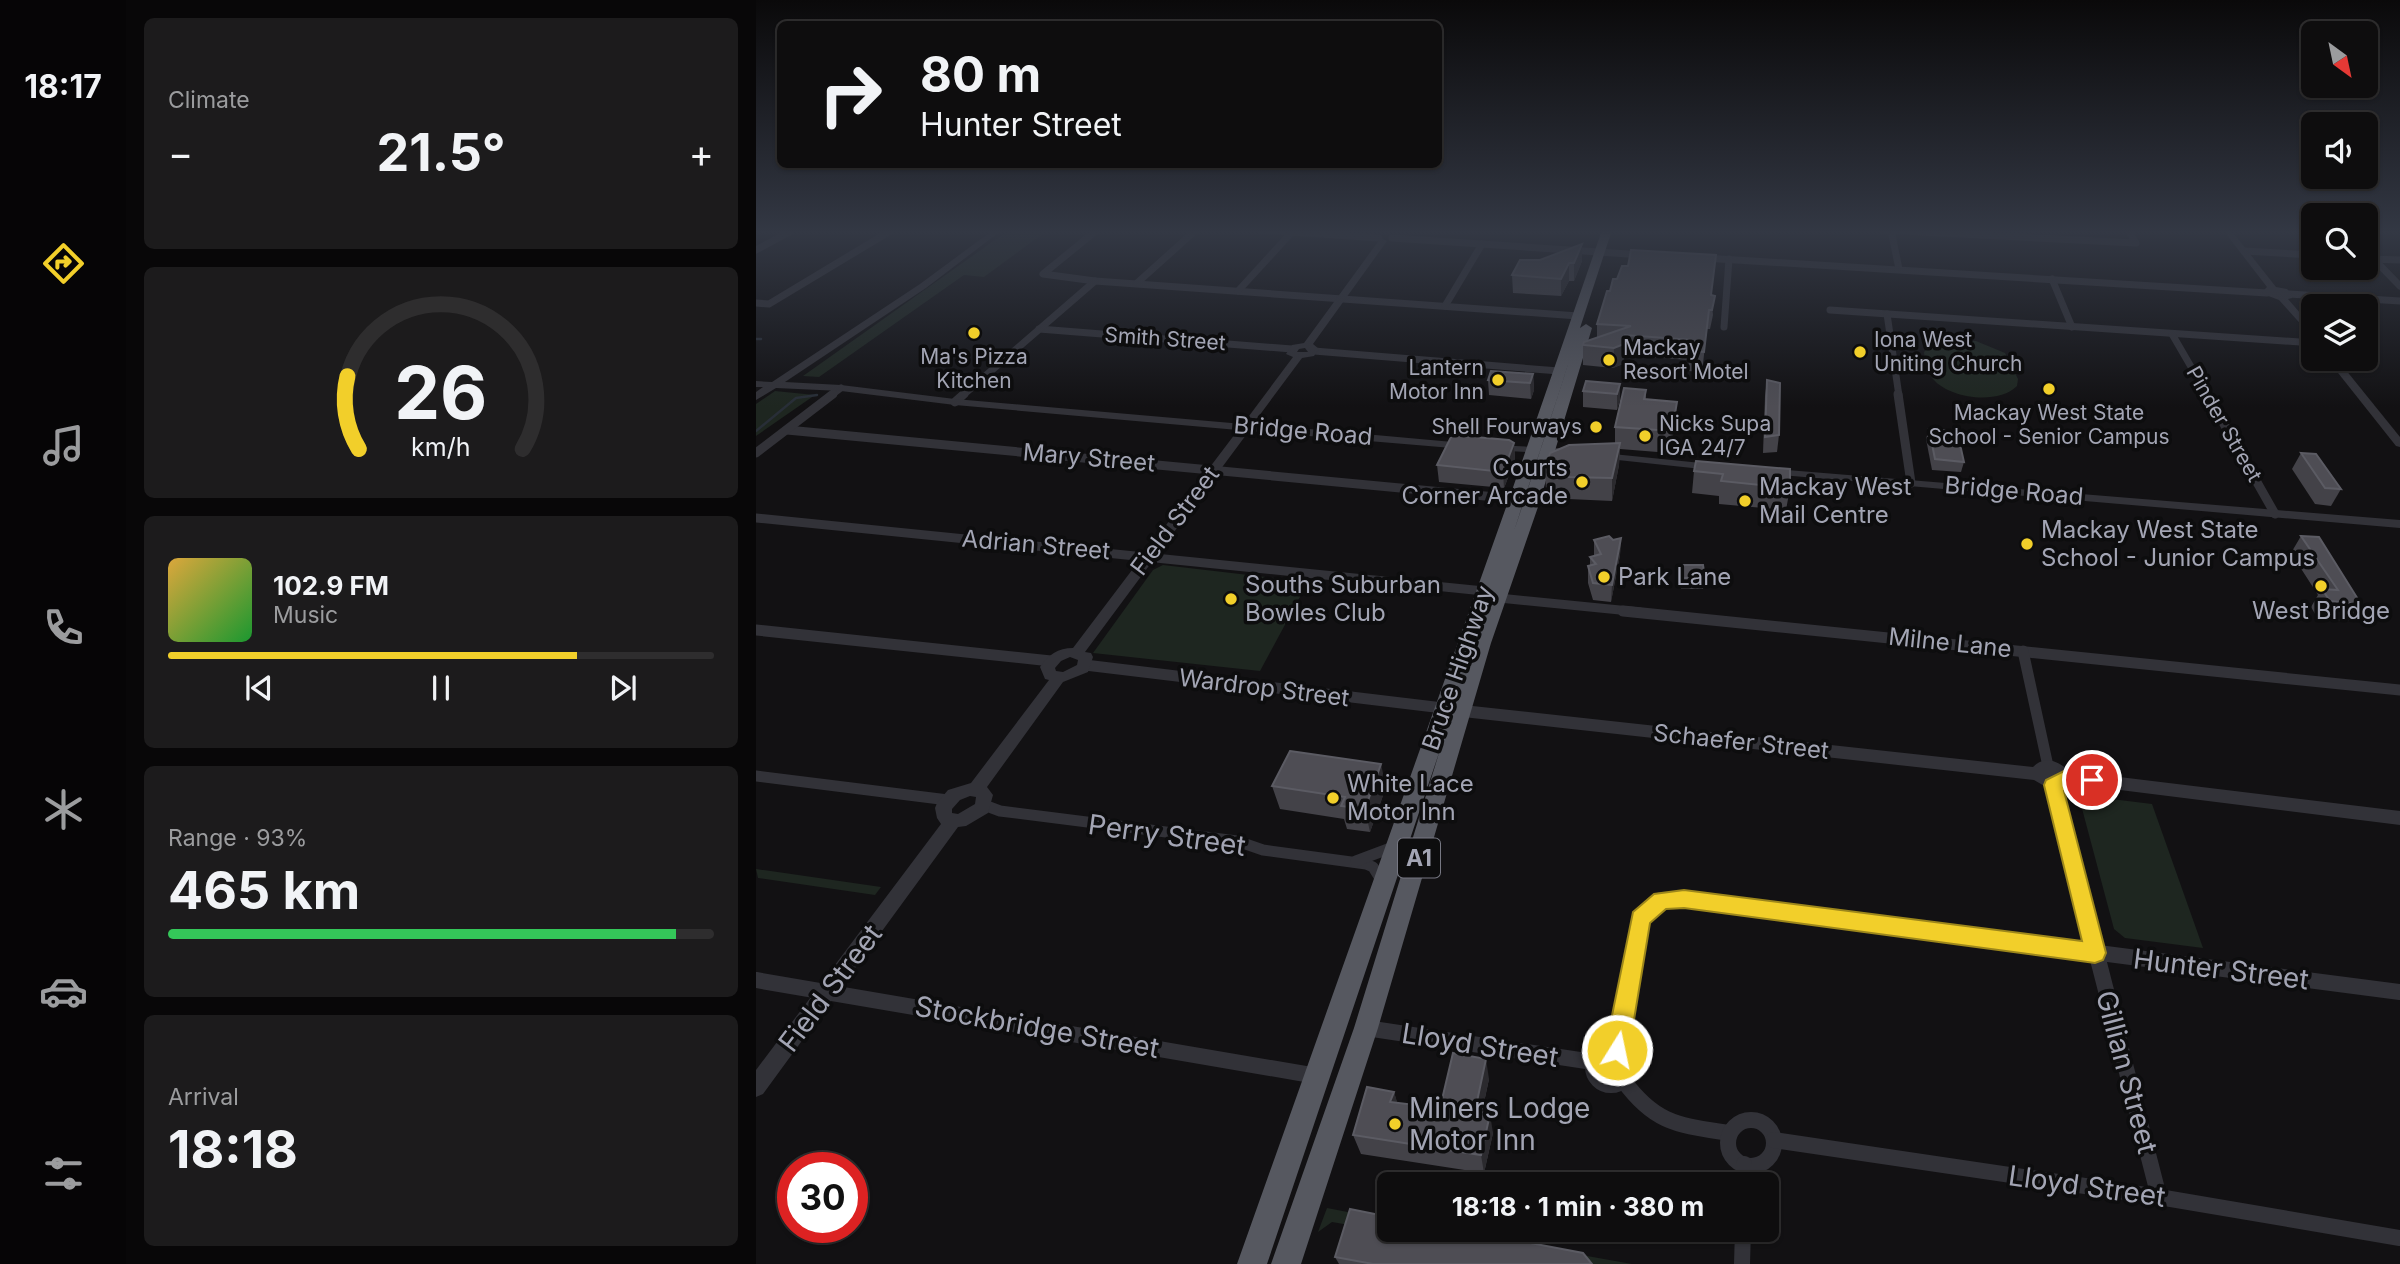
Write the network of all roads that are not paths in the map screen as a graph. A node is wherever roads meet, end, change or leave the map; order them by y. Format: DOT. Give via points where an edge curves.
graph roads {
  1 [pos="794,289"];
  2 [pos="903,289"];
  3 [pos="918,289"];
  4 [pos="1086,289"];
  5 [pos="1209,289"];
  6 [pos="1348,289"];
  7 [pos="1455,289"];
  8 [pos="1589,289"];
  9 [pos="1593,289"];
  10 [pos="1727,289"];
  11 [pos="2056,289"];
  12 [pos="2233,289"];
  13 [pos="1238,291"];
  14 [pos="2270,291"];
  15 [pos="2286,296"];
  16 [pos="1340,299"];
  17 [pos="2400,301"];
  18 [pos="756,303"];
  19 [pos="1445,306"];
  20 [pos="1830,310"];
  21 [pos="1887,314"];
  22 [pos="1578,316"];
  23 [pos="2301,317"];
  24 [pos="1724,327"];
  25 [pos="2072,327"];
  26 [pos="1039,329"];
  27 [pos="2172,334"];
  28 [pos="2301,342"];
  29 [pos="1311,348"];
  30 [pos="1296,353"];
  31 [pos="1559,371"];
  32 [pos="2342,371"];
  33 [pos="765,382"];
  34 [pos="837,388"];
  35 [pos="756,397"];
  36 [pos="955,402"];
  37 [pos="1246,426"];
  38 [pos="787,430"];
  39 [pos="2400,444"];
  40 [pos="1539,450"];
  41 [pos="756,453"];
  42 [pos="1602,456"];
  43 [pos="1726,468"];
  44 [pos="1214,470"];
  45 [pos="1766,471"];
  46 [pos="1539,473"];
  47 [pos="1910,482"];
  48 [pos="1517,499"];
  49 [pos="2275,514"];
  50 [pos="756,518"];
  51 [pos="2400,524"];
  52 [pos="1149,555"];
  53 [pos="1491,595"];
  54 [pos="756,630"];
  55 [pos="2023,651"];
  56 [pos="1081,658"];
  57 [pos="1051,661"];
  58 [pos="1058,678"];
  59 [pos="2400,690"];
  60 [pos="1452,709"];
  61 [pos="2044,770"];
  62 [pos="756,776"];
  63 [pos="2059,781"];
  64 [pos="976,789"];
  65 [pos="948,800"];
  66 [pos="984,805"];
  67 [pos="2400,818"];
  68 [pos="953,821"];
  69 [pos="1396,846"];
  70 [pos="1350,862"];
  71 [pos="1383,883"];
  72 [pos="2095,953"];
  73 [pos="756,980"];
  74 [pos="827,992"];
  75 [pos="2400,992"];
  76 [pos="1366,1028"];
  77 [pos="1617,1050"];
  78 [pos="1593,1062"];
  79 [pos="1317,1076"];
  80 [pos="1623,1080"];
  81 [pos="756,1087"];
  82 [pos="1729,1133"];
  83 [pos="1774,1140"];
  84 [pos="1744,1164"];
  85 [pos="1744,1172"];
  86 [pos="2159,1197"];
  87 [pos="2400,1238"];
  88 [pos="1742,1242"];
  89 [pos="1252,1264"];
  90 [pos="1286,1264"];
  91 [pos="1742,1264"];
  1 -- 18 [label="street" via="769,304"];
  2 -- 33 [label="street"];
  3 -- 33 [label="street"];
  4 -- 26 [label="street"];
  5 -- 13 [label="street"];
  6 -- 16 [label="street"];
  7 -- 19 [label="street"];
  8 -- 22 [label="highway, Bruce Highway / A1"];
  9 -- 40 [label="highway, Bruce Highway / A1"];
  10 -- 24 [label="street"];
  11 -- 25 [label="street"];
  12 -- 14 [label="street"];
  13 -- 16 [label="street"];
  14 -- 15 [label="street"];
  15 -- 17 [label="street"];
  15 -- 23 [label="street"];
  16 -- 19 [label="street"];
  16 -- 29 [label="street"];
  19 -- 22 [label="street"];
  20 -- 21 [label="street"];
  21 -- 25 [label="street"];
  21 -- 47 [label="street"];
  22 -- 31 [label="highway, Bruce Highway / A1"];
  25 -- 27 [label="street"];
  26 -- 30 [label="street, Smith Street"];
  26 -- 36 [label="street"];
  27 -- 28 [label="street"];
  27 -- 49 [label="street, Pinder Street"];
  29 -- 30 [label="street"];
  29 -- 31 [label="street"];
  30 -- 37 [label="street, Field Street"];
  31 -- 40 [label="highway, Bruce Highway / A1"];
  32 -- 39 [label="street"];
  33 -- 34 [label="street, Bridge Road"];
  33 -- 35 [label="street"];
  34 -- 36 [label="street, Bridge Road"];
  34 -- 38 [label="street"];
  36 -- 37 [label="street, Bridge Road"];
  37 -- 40 [label="street, Bridge Road"];
  37 -- 44 [label="street, Field Street"];
  38 -- 41 [label="street"];
  38 -- 44 [label="street, Mary Street"];
  40 -- 42 [label="street, Bridge Road"];
  40 -- 46 [label="highway, Bruce Highway / A1"];
  40 -- 48 [label="highway, Bruce Highway / A1"];
  42 -- 43 [label="street, Bridge Road"];
  42 -- 46 [label="highway" via="1564,460"];
  44 -- 48 [label="street, Mary Street"];
  44 -- 52 [label="street, Field Street"];
  45 -- 47 [label="street, Bridge Road"];
  46 -- 53 [label="highway, Bruce Highway / A1"];
  47 -- 49 [label="street, Bridge Road"];
  48 -- 53 [label="highway, Bruce Highway / A1"];
  49 -- 51 [label="street, Bridge Road"];
  50 -- 52 [label="street, Adrian Street"];
  52 -- 53 [label="street, Adrian Street"];
  52 -- 56 [label="street, Field Street"];
  53 -- 55 [label="street, Milne Lane"];
  53 -- 60 [label="highway, Bruce Highway / A1" via="1482,643"];
  54 -- 57 [label="street"];
  55 -- 59 [label="street, Milne Lane"];
  55 -- 61 [label="street"];
  56 -- 57 [label="street" via="1063,654"];
  56 -- 58 [label="street" via="1071,676"];
  56 -- 60 [label="street, Wardrop Street"];
  57 -- 58 [label="street" via="1047,671"];
  58 -- 64 [label="street"];
  60 -- 61 [label="street, Schaefer Street"];
  60 -- 69 [label="highway, Bruce Highway / A1"];
  60 -- 76 [label="highway, Bruce Highway / A1"];
  61 -- 63 [label="street, Schaefer Street" via="2061,770"];
  62 -- 65 [label="street"];
  63 -- 67 [label="street, Schaefer Street"];
  63 -- 72 [label="street, Gillian Street"];
  64 -- 65 [label="street" via="961,791"];
  64 -- 66 [label="street" via="985,795"];
  65 -- 68 [label="street" via="942,813"];
  66 -- 68 [label="street" via="968,818"];
  66 -- 70 [label="street, Perry Street"];
  68 -- 74 [label="street, Field Street"];
  69 -- 70 [label="street, Perry Street"];
  69 -- 71 [label="highway, Bruce Highway / A1"];
  70 -- 71 [label="street, Perry Street" via="1373,867"];
  71 -- 79 [label="highway, Bruce Highway / A1"];
  72 -- 75 [label="street, Hunter Street"];
  72 -- 77 [label="street, Hunter Street" via="1684,899 1661,900 1640,919"];
  72 -- 86 [label="street, Gillian Street"];
  73 -- 74 [label="street, Stockbridge Street"];
  74 -- 79 [label="street, Stockbridge Street"];
  74 -- 81 [label="street, Field Street"];
  76 -- 78 [label="street, Lloyd Street"];
  76 -- 90 [label="highway, Bruce Highway / A1"];
  77 -- 78 [label="street" via="1605,1050"];
  77 -- 80 [label="street" via="1628,1063"];
  78 -- 80 [label="street" via="1599,1080 1612,1085"];
  79 -- 89 [label="highway, Bruce Highway / A1"];
  80 -- 82 [label="street" via="1637,1102 1657,1119"];
  82 -- 83 [label="street" via="1739,1121 1752,1119 1766,1126"];
  82 -- 84 [label="street" via="1730,1149"];
  83 -- 84 [label="street" via="1769,1160 1760,1166"];
  83 -- 86 [label="street, Lloyd Street"];
  84 -- 85 [label="street"];
  86 -- 87 [label="street, Lloyd Street"];
  88 -- 91 [label="street"];
}
